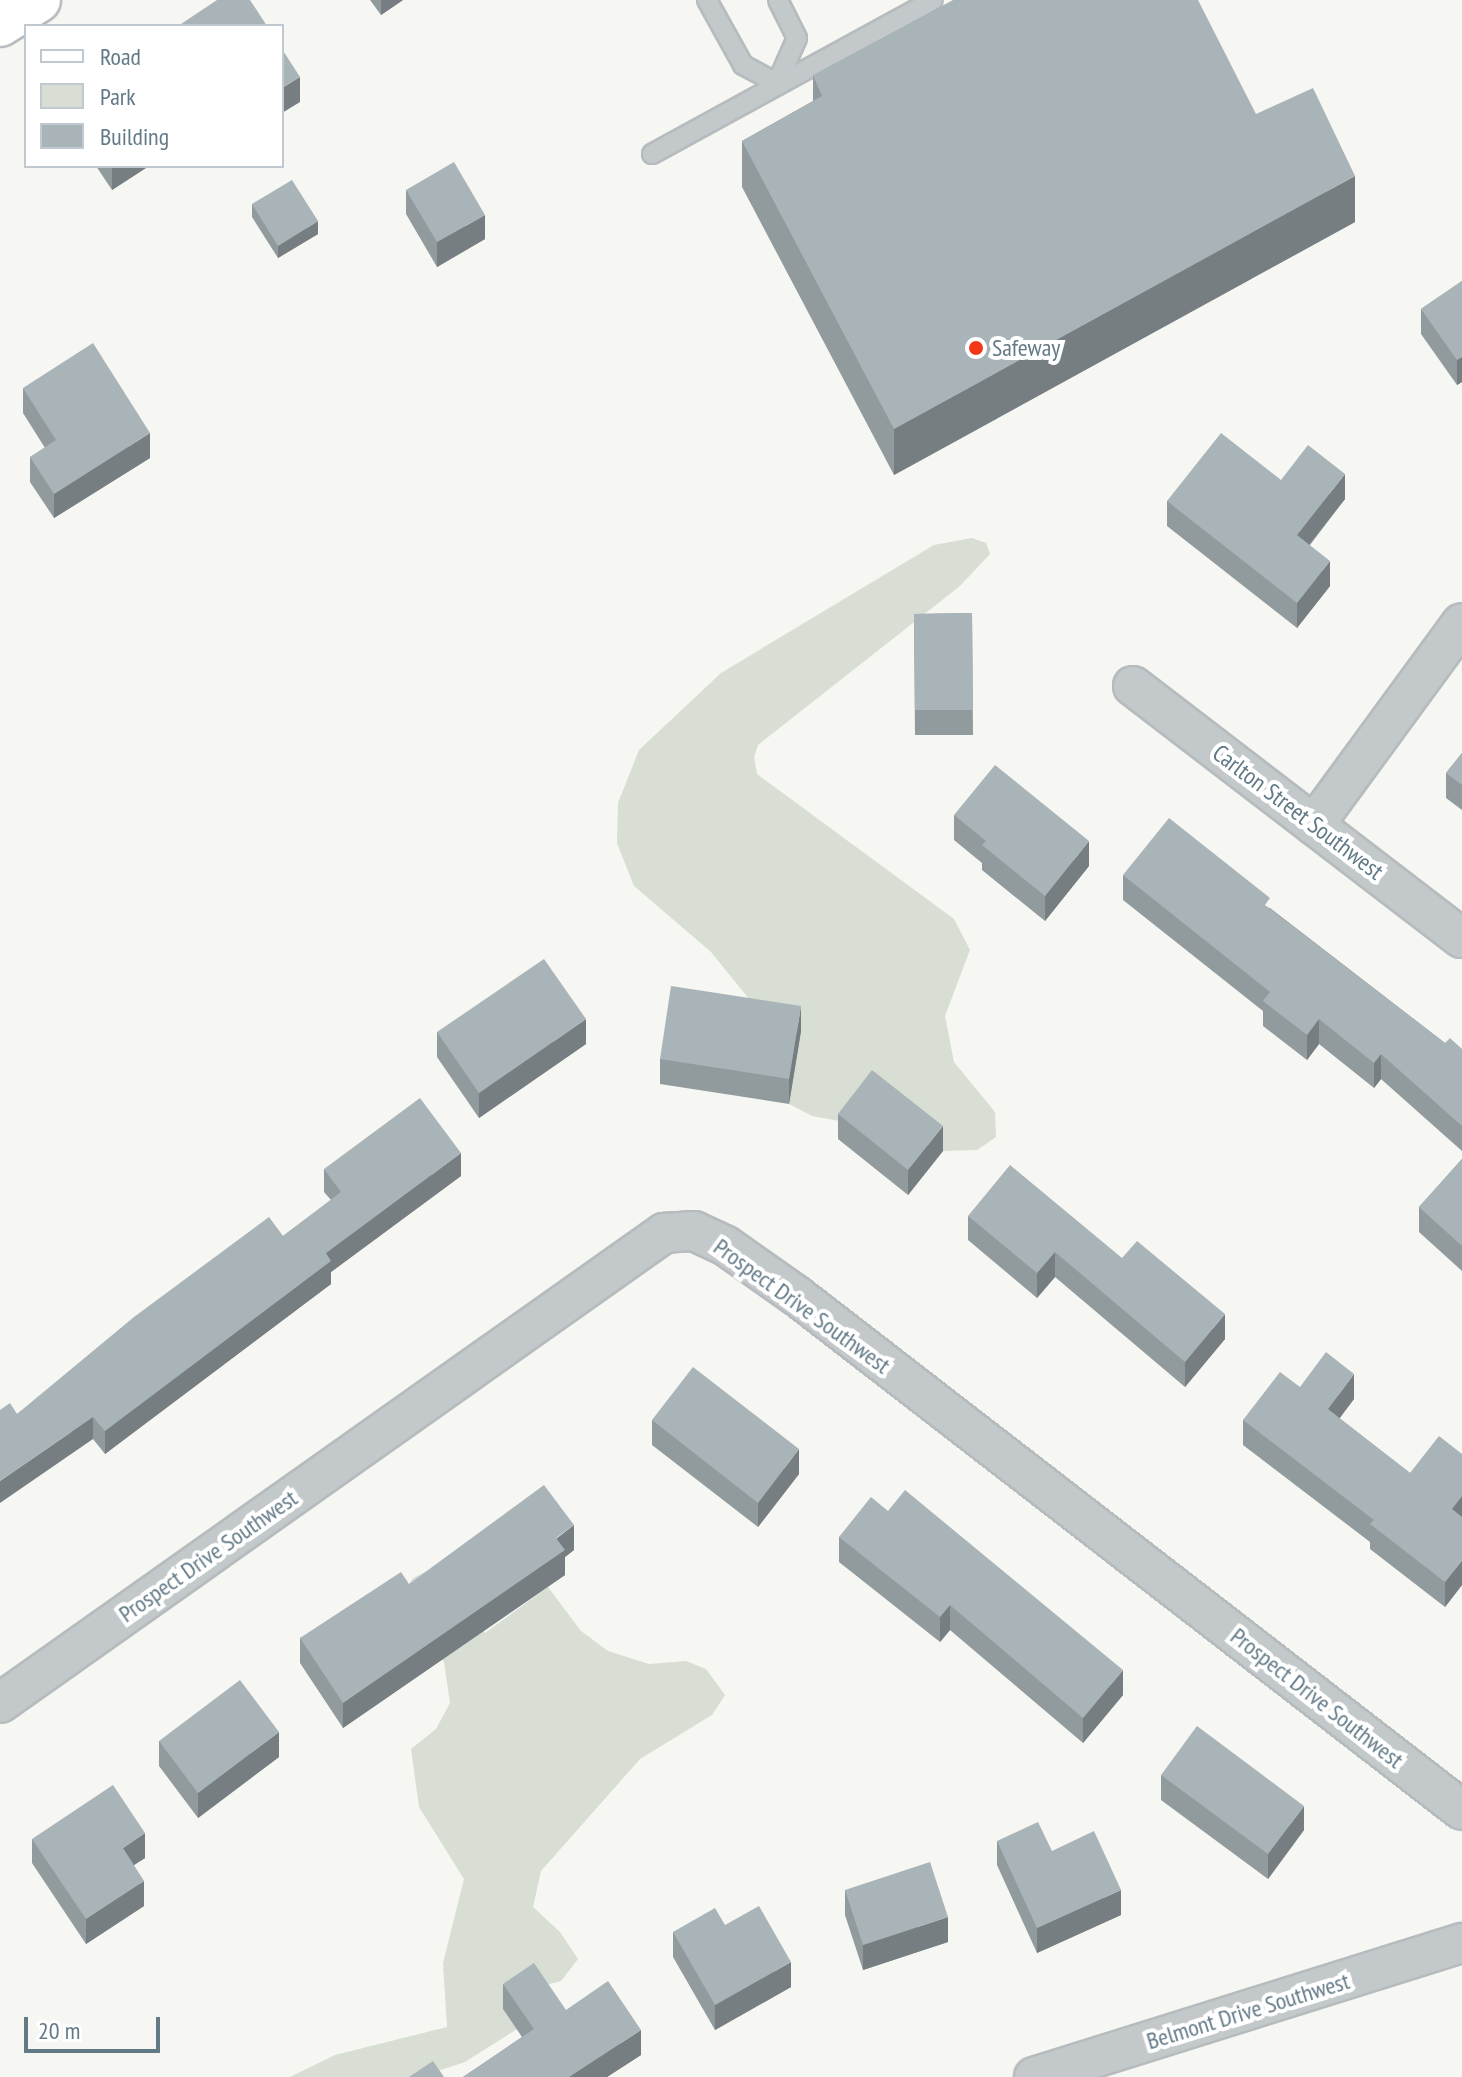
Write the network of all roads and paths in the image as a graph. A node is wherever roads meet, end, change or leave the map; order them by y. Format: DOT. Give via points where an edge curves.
graph roads {
  1 [pos="38,0"];
  2 [pos="707,0"];
  3 [pos="778,0"];
  4 [pos="933,0"];
  5 [pos="0,24"];
  6 [pos="777,83"];
  7 [pos="652,154"];
  8 [pos="1462,623"];
  9 [pos="1133,686"];
  10 [pos="1314,825"];
  11 [pos="1462,938"];
  12 [pos="0,1703"];
  13 [pos="1462,1810"];
  14 [pos="1462,1943"];
  15 [pos="1034,2077"];
  1 -- 5 [label="main road"];
  2 -- 6 [label="lane" via="743,65"];
  3 -- 6 [label="lane" via="797,38"];
  4 -- 6 [label="lane"];
  6 -- 7 [label="lane"];
  8 -- 10 [label="street"];
  9 -- 10 [label="street, Carlton Street Southwest"];
  10 -- 11 [label="street, Carlton Street Southwest"];
  12 -- 13 [label="street, Prospect Drive Southwest" via="664,1233 694,1231 726,1246 797,1296"];
  14 -- 15 [label="street, Belmont Drive Southwest"];
}
